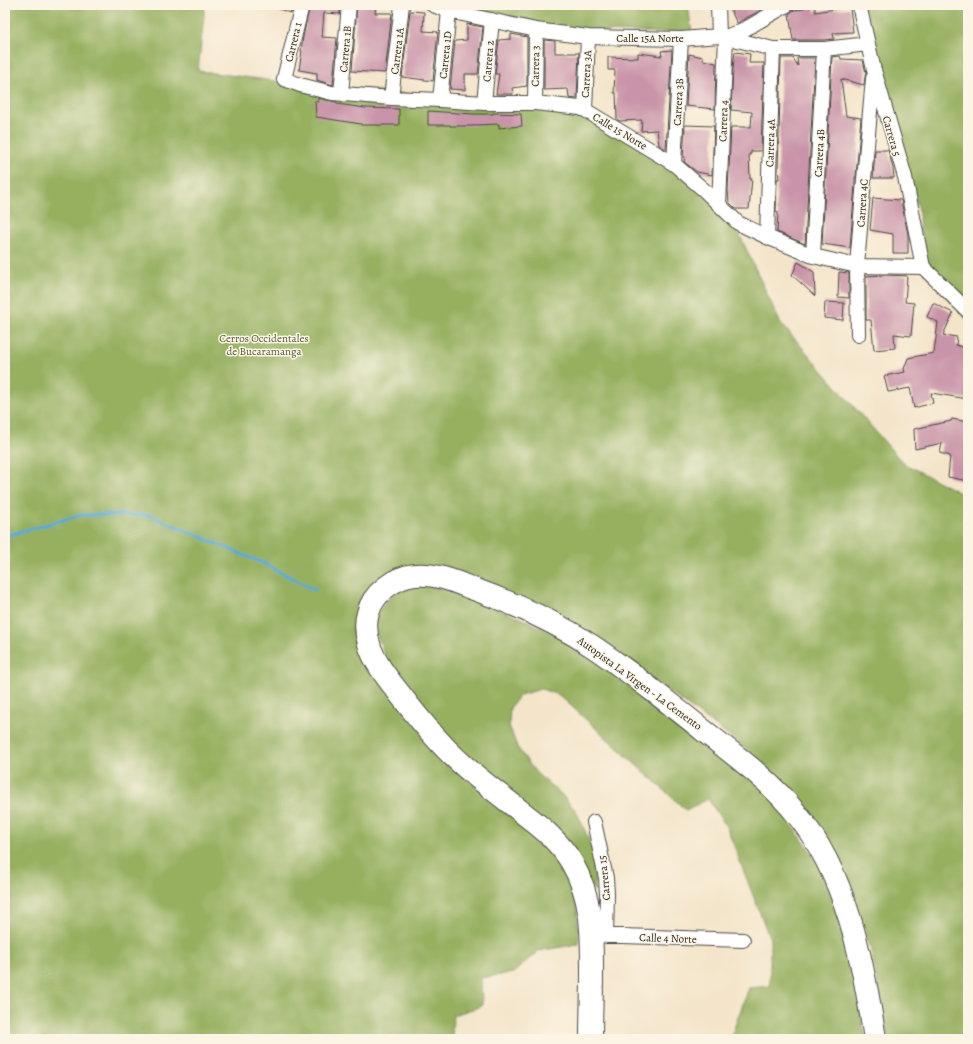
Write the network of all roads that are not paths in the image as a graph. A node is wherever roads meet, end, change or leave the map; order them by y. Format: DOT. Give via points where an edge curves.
graph roads {
  1 [pos="302,5"];
  2 [pos="349,5"];
  3 [pos="402,5"];
  4 [pos="433,5"];
  5 [pos="718,5"];
  6 [pos="787,5"];
  7 [pos="859,5"];
  8 [pos="449,10"];
  9 [pos="492,20"];
  10 [pos="536,30"];
  11 [pos="722,36"];
  12 [pos="588,37"];
  13 [pos="681,39"];
  14 [pos="868,44"];
  15 [pos="773,49"];
  16 [pos="824,49"];
  17 [pos="874,70"];
  18 [pos="284,79"];
  19 [pos="341,93"];
  20 [pos="391,98"];
  21 [pos="440,100"];
  22 [pos="484,103"];
  23 [pos="534,103"];
  24 [pos="585,110"];
  25 [pos="674,164"];
  26 [pos="720,205"];
  27 [pos="767,237"];
  28 [pos="813,256"];
  29 [pos="857,266"];
  30 [pos="924,267"];
  31 [pos="968,311"];
  32 [pos="858,335"];
  33 [pos="594,822"];
  34 [pos="599,936"];
  35 [pos="743,940"];
  36 [pos="591,1039"];
  37 [pos="875,1039"];
  1 -- 18 [label="street, Carrera 1"];
  2 -- 19 [label="street, Carrera 1B"];
  3 -- 20 [label="street, Carrera 1A"];
  4 -- 8 [label="street, Calle 15A Norte"];
  5 -- 11 [label="street, Carrera 4"];
  6 -- 11 [label="street" via="747,28"];
  7 -- 14 [label="street, Carrera 5"];
  8 -- 9 [label="street, Calle 15A Norte"];
  8 -- 21 [label="street, Carrera 1D"];
  9 -- 10 [label="street, Calle 15A Norte"];
  9 -- 22 [label="street, Carrera 2"];
  10 -- 12 [label="street, Calle 15A Norte"];
  10 -- 23 [label="street, Carrera 3"];
  11 -- 13 [label="street, Calle 15A Norte"];
  11 -- 15 [label="street, Calle 15A Norte"];
  11 -- 26 [label="street, Carrera 4"];
  12 -- 13 [label="street, Calle 15A Norte"];
  12 -- 24 [label="street, Carrera 3A"];
  13 -- 25 [label="street, Carrera 3B"];
  14 -- 16 [label="street, Calle 15A Norte"];
  14 -- 17 [label="street, Carrera 5"];
  15 -- 16 [label="street, Calle 15A Norte"];
  15 -- 27 [label="street, Carrera 4A"];
  16 -- 28 [label="street, Carrera 4B"];
  17 -- 29 [label="street, Carrera 4C"];
  17 -- 30 [label="street, Carrera 5" via="904,177"];
  18 -- 19 [label="street, Calle 15 Norte" via="332,93"];
  19 -- 20 [label="street, Calle 15 Norte"];
  20 -- 21 [label="street, Calle 15 Norte"];
  21 -- 22 [label="street, Calle 15 Norte"];
  22 -- 23 [label="street, Calle 15 Norte"];
  23 -- 24 [label="street, Calle 15 Norte"];
  24 -- 25 [label="street, Calle 15 Norte"];
  25 -- 26 [label="street, Calle 15 Norte"];
  26 -- 27 [label="street, Calle 15 Norte" via="738,224"];
  27 -- 28 [label="street, Calle 15 Norte"];
  28 -- 29 [label="street, Calle 15 Norte"];
  29 -- 30 [label="street, Calle 15 Norte"];
  29 -- 32 [label="street, Carrera 4C"];
  30 -- 31 [label="street"];
  33 -- 34 [label="street, Carrera 15" via="607,894"];
  34 -- 35 [label="street, Calle 4 Norte"];
  34 -- 36 [label="main road, Autopista La Virgen - La Cemento"];
  34 -- 37 [label="main road, Autopista La Virgen - La Cemento" via="590,916 587,897 572,862 561,847 541,827 463,765 434,736 386,677 369,646 366,627 368,610 386,586 398,579 415,575 433,576 512,603 549,621 594,647 669,703 776,791 815,839 845,903 863,968"];
}
